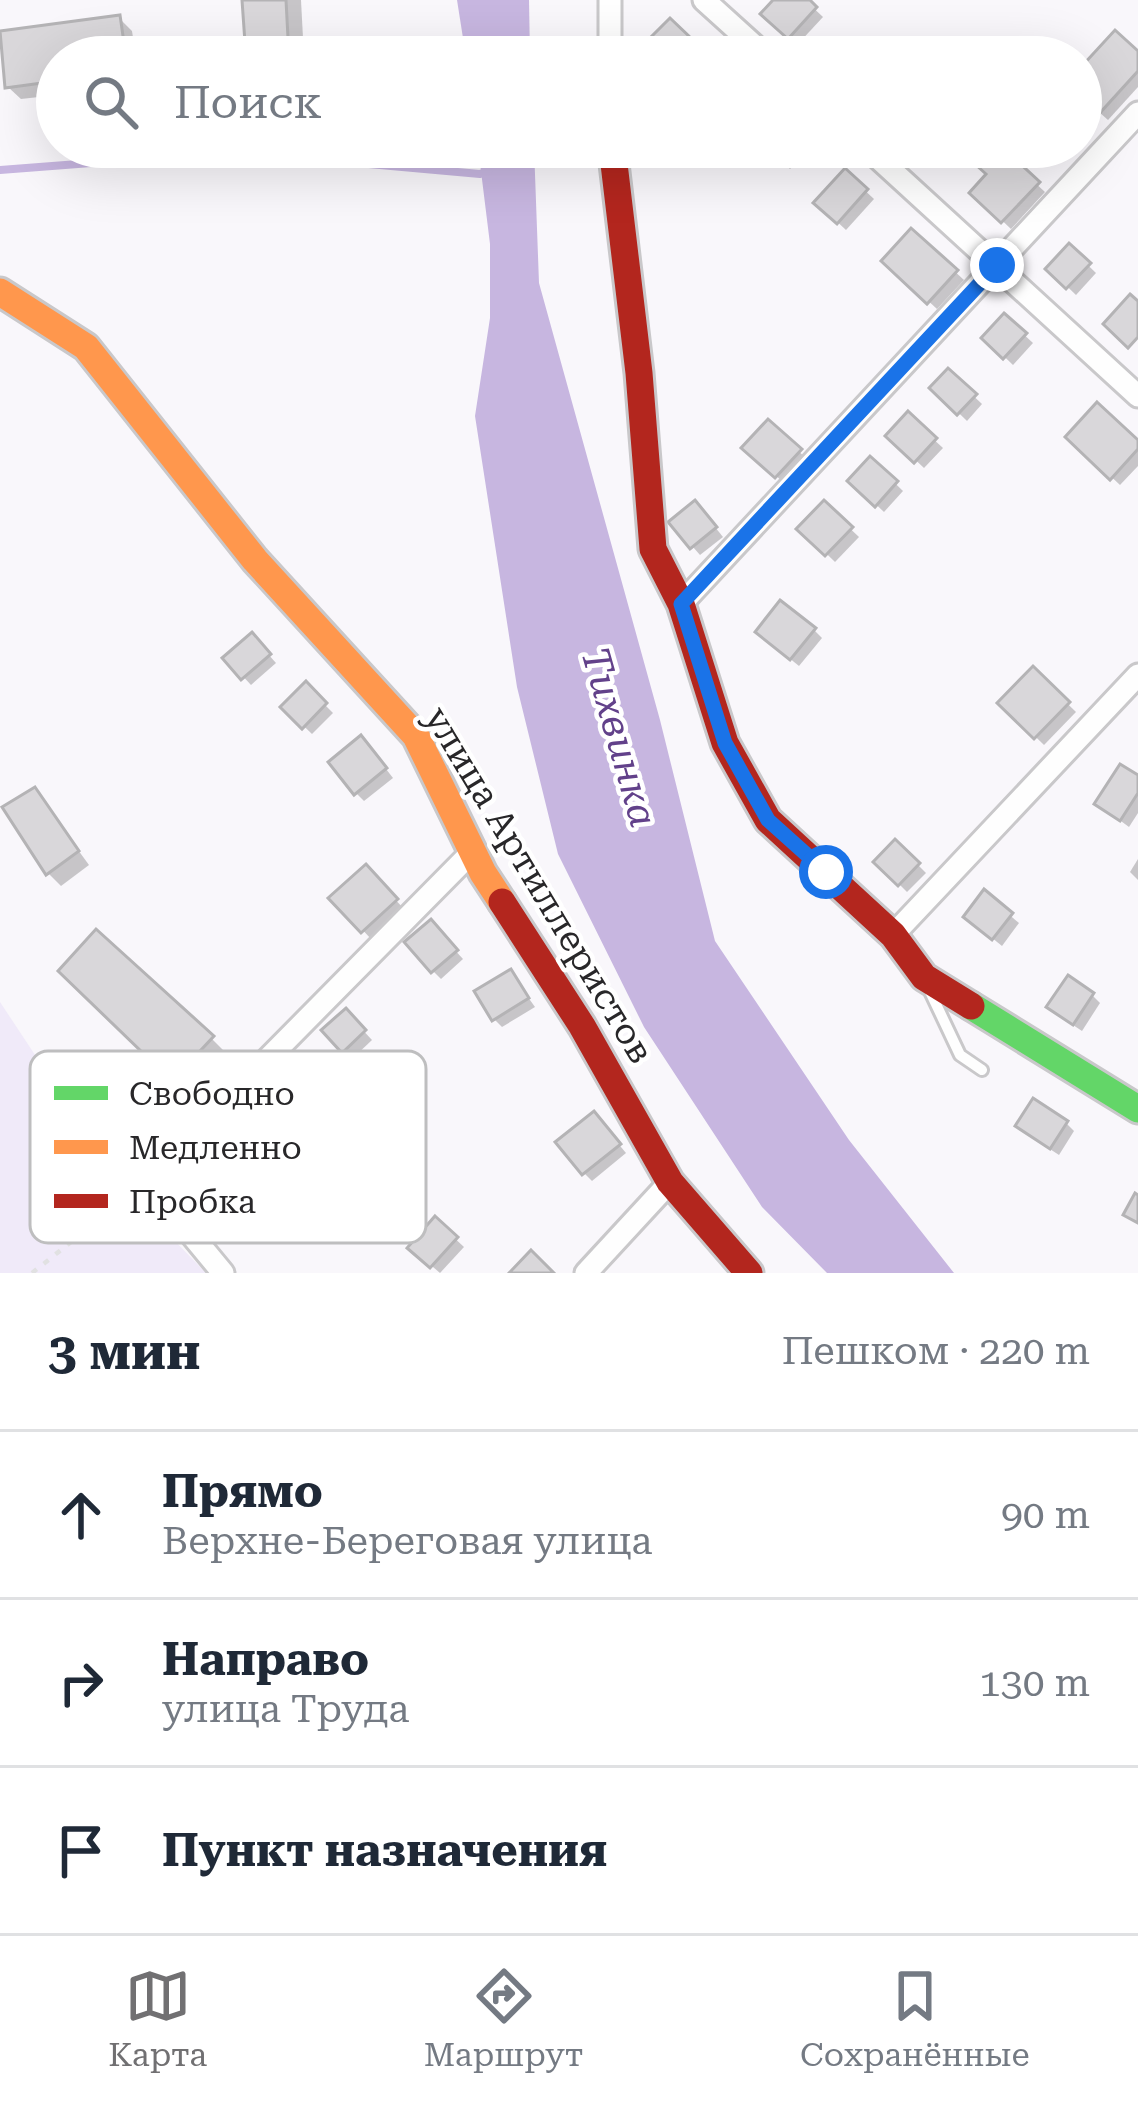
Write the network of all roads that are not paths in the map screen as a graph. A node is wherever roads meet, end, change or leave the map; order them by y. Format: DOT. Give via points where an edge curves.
graph roads {
  1 [pos="610,0"];
  2 [pos="704,0"];
  3 [pos="610,36"];
  4 [pos="744,36"];
  5 [pos="1138,113"];
  6 [pos="1102,152"];
  7 [pos="615,168"];
  8 [pos="889,168"];
  9 [pos="1087,168"];
  10 [pos="997,265"];
  11 [pos="0,292"];
  12 [pos="1138,396"];
  13 [pos="681,604"];
  14 [pos="1138,675"];
  15 [pos="474,850"];
  16 [pos="893,935"];
  17 [pos="924,976"];
  18 [pos="275,1051"];
  19 [pos="982,1070"];
  20 [pos="1138,1109"];
  21 [pos="670,1182"];
  22 [pos="198,1243"];
  23 [pos="223,1273"];
  24 [pos="586,1273"];
  25 [pos="748,1273"];
  1 -- 3 [label="street"];
  2 -- 4 [label="street"];
  5 -- 6 [label="street"];
  7 -- 13 [label="street" via="653,550"];
  8 -- 10 [label="street"];
  9 -- 10 [label="street"];
  10 -- 12 [label="street"];
  10 -- 13 [label="street"];
  11 -- 15 [label="street, улица Артиллеристов" via="86,347 255,560 416,736"];
  13 -- 16 [label="street" via="725,743 768,820"];
  14 -- 16 [label="street"];
  15 -- 18 [label="street"];
  15 -- 21 [label="street, улица Артиллеристов"];
  16 -- 17 [label="street"];
  17 -- 19 [label="lane" via="960,1055"];
  17 -- 20 [label="street"];
  21 -- 24 [label="street"];
  21 -- 25 [label="street, улица Артиллеристов"];
  22 -- 23 [label="street"];
}
